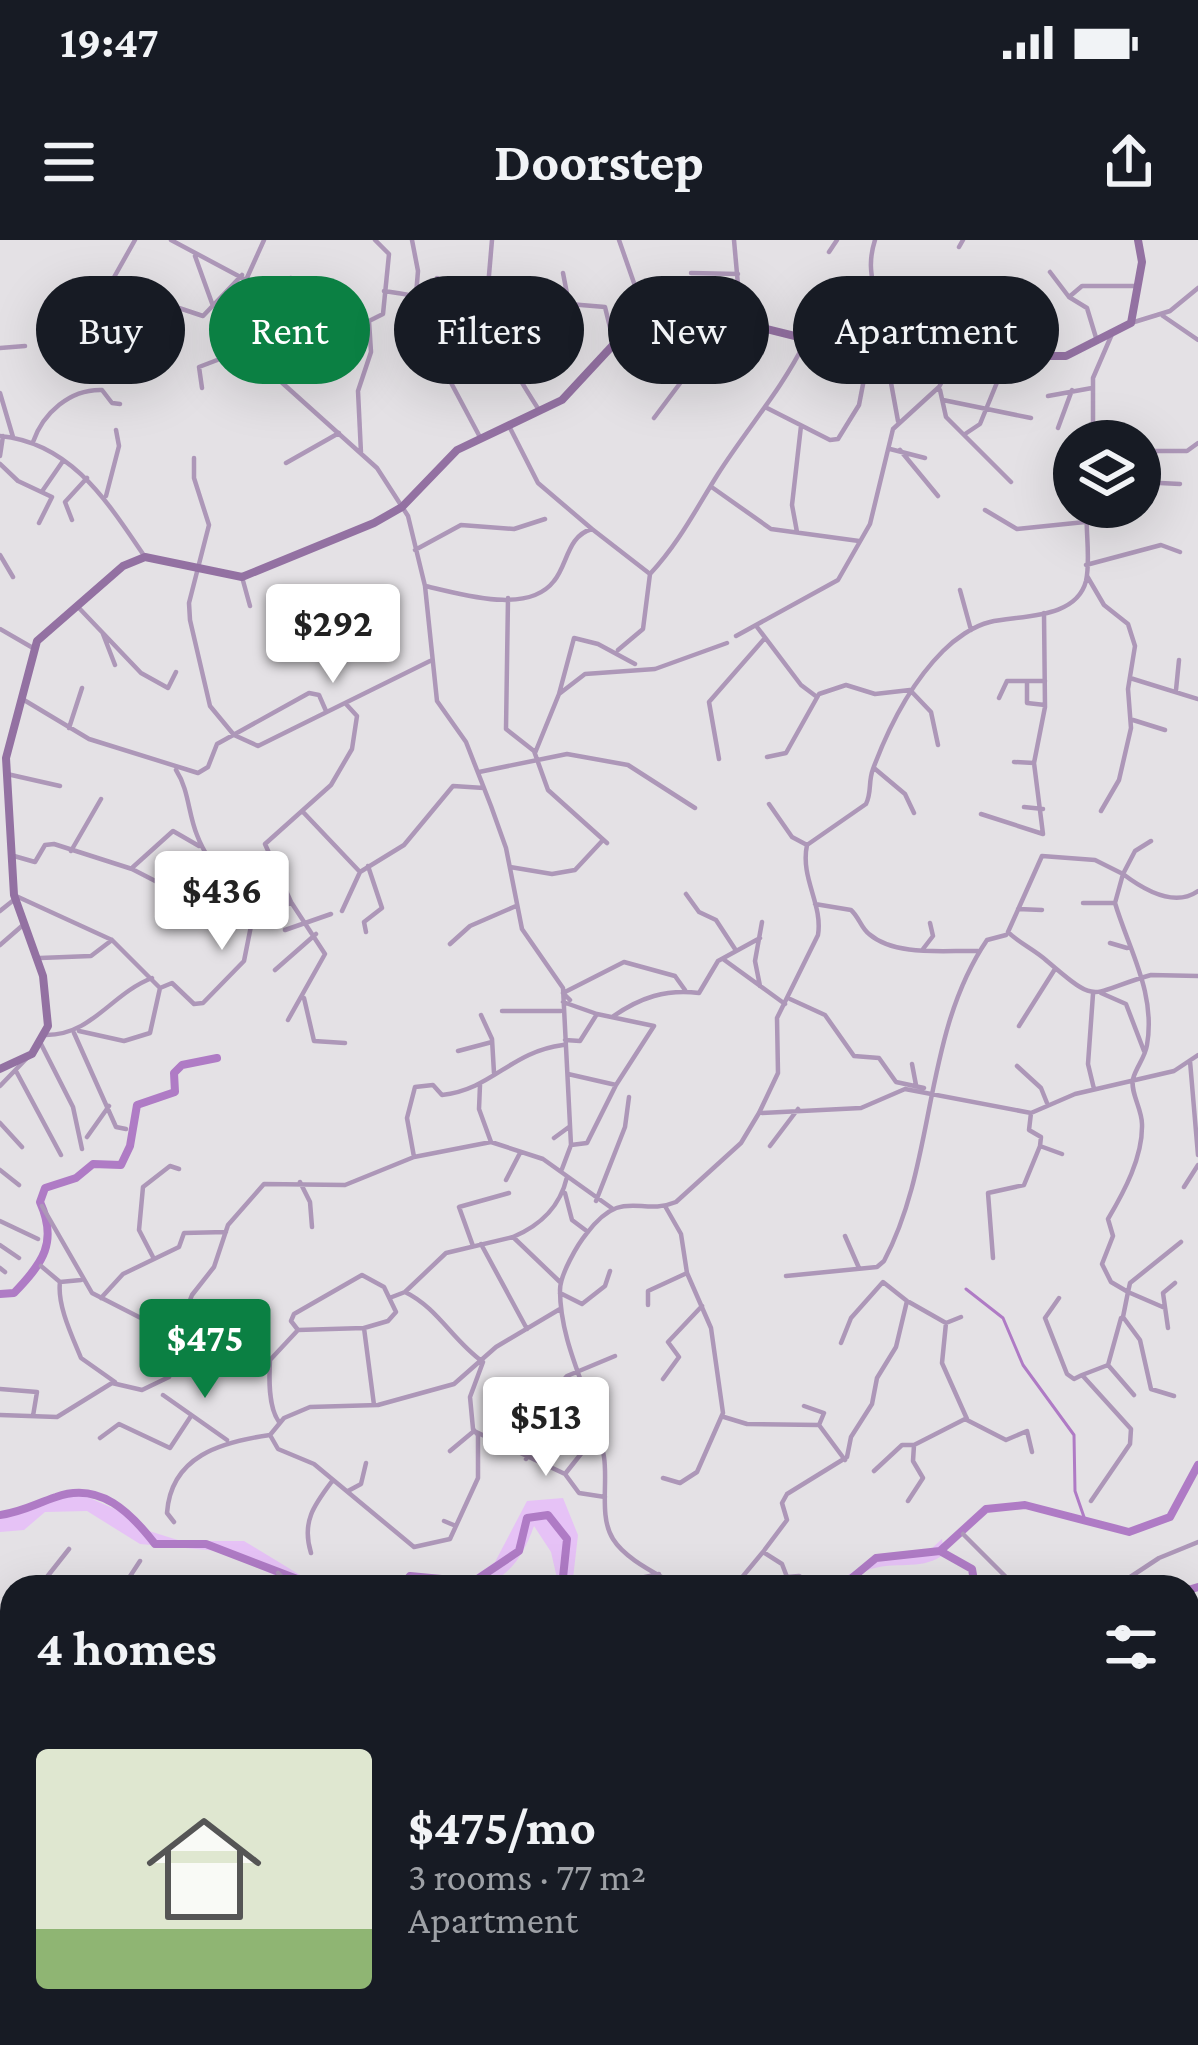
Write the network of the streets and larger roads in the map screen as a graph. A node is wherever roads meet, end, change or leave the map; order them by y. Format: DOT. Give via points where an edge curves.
graph roads {
  1 [pos="136,240"];
  2 [pos="171,240"];
  3 [pos="264,240"];
  4 [pos="375,240"];
  5 [pos="412,240"];
  6 [pos="492,240"];
  7 [pos="619,240"];
  8 [pos="734,240"];
  9 [pos="837,240"];
  10 [pos="875,240"];
  11 [pos="1138,240"];
  12 [pos="830,252"];
  13 [pos="194,256"];
  14 [pos="1050,272"];
  15 [pos="563,273"];
  16 [pos="692,273"];
  17 [pos="738,274"];
  18 [pos="115,276"];
  19 [pos="239,276"];
  20 [pos="244,276"];
  21 [pos="418,276"];
  22 [pos="489,276"];
  23 [pos="630,276"];
  24 [pos="872,276"];
  25 [pos="1136,286"];
  26 [pos="1198,288"];
  27 [pos="384,291"];
  28 [pos="394,292"];
  29 [pos="209,295"];
  30 [pos="1069,297"];
  31 [pos="1161,314"];
  32 [pos="608,319"];
  33 [pos="1131,322"];
  34 [pos="1112,334"];
  35 [pos="1198,340"];
  36 [pos="1096,341"];
  37 [pos="26,346"];
  38 [pos="0,348"];
  39 [pos="608,351"];
  40 [pos="1059,356"];
  41 [pos="793,360"];
  42 [pos="209,363"];
  43 [pos="285,384"];
  44 [pos="451,384"];
  45 [pos="523,384"];
  46 [pos="679,384"];
  47 [pos="863,384"];
  48 [pos="891,384"];
  49 [pos="941,384"];
  50 [pos="996,384"];
  51 [pos="939,387"];
  52 [pos="202,388"];
  53 [pos="1092,388"];
  54 [pos="1072,390"];
  55 [pos="0,393"];
  56 [pos="1048,396"];
  57 [pos="943,400"];
  58 [pos="120,404"];
  59 [pos="765,406"];
  60 [pos="985,410"];
  61 [pos="541,413"];
  62 [pos="653,418"];
  63 [pos="1031,418"];
  64 [pos="1061,420"];
  65 [pos="1093,420"];
  66 [pos="898,421"];
  67 [pos="802,424"];
  68 [pos="510,428"];
  69 [pos="116,430"];
  70 [pos="338,434"];
  71 [pos="963,435"];
  72 [pos="2,436"];
  73 [pos="13,437"];
  74 [pos="481,440"];
  75 [pos="33,442"];
  76 [pos="1198,443"];
  77 [pos="890,449"];
  78 [pos="900,450"];
  79 [pos="1161,451"];
  80 [pos="361,453"];
  81 [pos="194,458"];
  82 [pos="925,458"];
  83 [pos="0,460"];
  84 [pos="63,461"];
  85 [pos="286,463"];
  86 [pos="86,478"];
  87 [pos="1010,482"];
  88 [pos="1161,483"];
  89 [pos="1180,484"];
  90 [pos="713,488"];
  91 [pos="43,490"];
  92 [pos="106,496"];
  93 [pos="938,496"];
  94 [pos="403,507"];
  95 [pos="986,510"];
  96 [pos="545,519"];
  97 [pos="72,520"];
  98 [pos="39,523"];
  99 [pos="1053,525"];
  100 [pos="1085,528"];
  101 [pos="592,530"];
  102 [pos="797,532"];
  103 [pos="859,541"];
  104 [pos="415,550"];
  105 [pos="1180,552"];
  106 [pos="0,555"];
  107 [pos="145,557"];
  108 [pos="1086,566"];
  109 [pos="198,572"];
  110 [pos="650,574"];
  111 [pos="13,577"];
  112 [pos="242,577"];
  113 [pos="1087,577"];
  114 [pos="424,586"];
  115 [pos="960,590"];
  116 [pos="508,598"];
  117 [pos="250,607"];
  118 [pos="79,608"];
  119 [pos="1044,613"];
  120 [pos="757,627"];
  121 [pos="0,629"];
  122 [pos="971,630"];
  123 [pos="103,634"];
  124 [pos="736,636"];
  125 [pos="765,638"];
  126 [pos="727,643"];
  127 [pos="33,648"];
  128 [pos="614,651"];
  129 [pos="1179,660"];
  130 [pos="430,662"];
  131 [pos="115,665"];
  132 [pos="637,666"];
  133 [pos="176,672"];
  134 [pos="1130,678"];
  135 [pos="1027,681"];
  136 [pos="1045,681"];
  137 [pos="82,688"];
  138 [pos="1198,688"];
  139 [pos="910,690"];
  140 [pos="1176,690"];
  141 [pos="559,694"];
  142 [pos="364,697"];
  143 [pos="817,697"];
  144 [pos="999,698"];
  145 [pos="1197,698"];
  146 [pos="24,700"];
  147 [pos="346,704"];
  148 [pos="1045,705"];
  149 [pos="326,711"];
  150 [pos="357,716"];
  151 [pos="1133,720"];
  152 [pos="69,728"];
  153 [pos="1165,730"];
  154 [pos="234,735"];
  155 [pos="938,745"];
  156 [pos="536,756"];
  157 [pos="766,758"];
  158 [pos="718,759"];
  159 [pos="1014,762"];
  160 [pos="1034,764"];
  161 [pos="874,768"];
  162 [pos="176,770"];
  163 [pos="478,772"];
  164 [pos="3,779"];
  165 [pos="60,786"];
  166 [pos="484,788"];
  167 [pos="100,799"];
  168 [pos="770,804"];
  169 [pos="1024,807"];
  170 [pos="695,808"];
  171 [pos="1043,809"];
  172 [pos="1101,811"];
  173 [pos="304,813"];
  174 [pos="914,813"];
  175 [pos="981,814"];
  176 [pos="1151,841"];
  177 [pos="807,845"];
  178 [pos="203,849"];
  179 [pos="71,850"];
  180 [pos="13,855"];
  181 [pos="368,866"];
  182 [pos="509,867"];
  183 [pos="132,869"];
  184 [pos="360,872"];
  185 [pos="1123,874"];
  186 [pos="163,885"];
  187 [pos="1198,891"];
  188 [pos="686,894"];
  189 [pos="14,897"];
  190 [pos="1194,898"];
  191 [pos="291,902"];
  192 [pos="1083,903"];
  193 [pos="1115,903"];
  194 [pos="814,904"];
  195 [pos="226,906"];
  196 [pos="516,906"];
  197 [pos="1018,909"];
  198 [pos="1042,910"];
  199 [pos="0,911"];
  200 [pos="342,911"];
  201 [pos="331,914"];
  202 [pos="762,922"];
  203 [pos="930,923"];
  204 [pos="310,924"];
  205 [pos="23,925"];
  206 [pos="285,930"];
  207 [pos="366,932"];
  208 [pos="316,934"];
  209 [pos="1008,934"];
  210 [pos="760,938"];
  211 [pos="112,940"];
  212 [pos="1110,943"];
  213 [pos="450,944"];
  214 [pos="0,945"];
  215 [pos="735,949"];
  216 [pos="1128,949"];
  217 [pos="922,950"];
  218 [pos="980,951"];
  219 [pos="38,959"];
  220 [pos="723,959"];
  221 [pos="1055,969"];
  222 [pos="275,970"];
  223 [pos="1198,976"];
  224 [pos="1144,977"];
  225 [pos="152,978"];
  226 [pos="160,988"];
  227 [pos="761,988"];
  228 [pos="685,990"];
  229 [pos="1097,993"];
  230 [pos="304,998"];
  231 [pos="566,1000"];
  232 [pos="787,1001"];
  233 [pos="502,1011"];
  234 [pos="561,1011"];
  235 [pos="597,1014"];
  236 [pos="481,1016"];
  237 [pos="612,1017"];
  238 [pos="288,1020"];
  239 [pos="1018,1026"];
  240 [pos="76,1032"];
  241 [pos="44,1040"];
  242 [pos="492,1042"];
  243 [pos="345,1043"];
  244 [pos="565,1043"];
  245 [pos="458,1051"];
  246 [pos="1145,1053"];
  247 [pos="1198,1055"];
  248 [pos="26,1058"];
  249 [pos="1190,1061"];
  250 [pos="912,1064"];
  251 [pos="1017,1066"];
  252 [pos="0,1069"];
  253 [pos="16,1071"];
  254 [pos="494,1073"];
  255 [pos="568,1074"];
  256 [pos="1132,1083"];
  257 [pos="480,1085"];
  258 [pos="616,1085"];
  259 [pos="916,1085"];
  260 [pos="0,1086"];
  261 [pos="1094,1089"];
  262 [pos="931,1092"];
  263 [pos="629,1097"];
  264 [pos="1048,1103"];
  265 [pos="109,1106"];
  266 [pos="798,1109"];
  267 [pos="759,1113"];
  268 [pos="1031,1113"];
  269 [pos="0,1123"];
  270 [pos="570,1126"];
  271 [pos="126,1129"];
  272 [pos="87,1137"];
  273 [pos="554,1138"];
  274 [pos="491,1142"];
  275 [pos="571,1145"];
  276 [pos="770,1146"];
  277 [pos="1040,1146"];
  278 [pos="22,1148"];
  279 [pos="82,1149"];
  280 [pos="520,1153"];
  281 [pos="1062,1154"];
  282 [pos="61,1155"];
  283 [pos="1198,1155"];
  284 [pos="414,1157"];
  285 [pos="1198,1165"];
  286 [pos="179,1169"];
  287 [pos="0,1170"];
  288 [pos="564,1173"];
  289 [pos="506,1180"];
  290 [pos="300,1182"];
  291 [pos="19,1185"];
  292 [pos="1184,1187"];
  293 [pos="564,1188"];
  294 [pos="509,1193"];
  295 [pos="596,1201"];
  296 [pos="42,1206"];
  297 [pos="665,1206"];
  298 [pos="613,1209"];
  299 [pos="0,1221"];
  300 [pos="312,1227"];
  301 [pos="226,1232"];
  302 [pos="588,1232"];
  303 [pos="844,1236"];
  304 [pos="513,1237"];
  305 [pos="38,1239"];
  306 [pos="1181,1242"];
  307 [pos="482,1244"];
  308 [pos="0,1245"];
  309 [pos="473,1246"];
  310 [pos="153,1257"];
  311 [pos="20,1258"];
  312 [pos="993,1258"];
  313 [pos="41,1266"];
  314 [pos="859,1268"];
  315 [pos="610,1270"];
  316 [pos="687,1274"];
  317 [pos="786,1276"];
  318 [pos="80,1280"];
  319 [pos="61,1282"];
  320 [pos="560,1282"];
  321 [pos="1175,1283"];
  322 [pos="405,1292"];
  323 [pos="1128,1292"];
  324 [pos="560,1293"];
  325 [pos="392,1297"];
  326 [pos="101,1298"];
  327 [pos="1059,1298"];
  328 [pos="907,1300"];
  329 [pos="648,1305"];
  330 [pos="702,1306"];
  331 [pos="1165,1308"];
  332 [pos="561,1309"];
  333 [pos="1123,1313"];
  334 [pos="962,1316"];
  335 [pos="946,1323"];
  336 [pos="364,1328"];
  337 [pos="1168,1328"];
  338 [pos="298,1330"];
  339 [pos="527,1330"];
  340 [pos="176,1336"];
  341 [pos="842,1343"];
  342 [pos="615,1357"];
  343 [pos="483,1362"];
  344 [pos="1108,1366"];
  345 [pos="179,1371"];
  346 [pos="577,1373"];
  347 [pos="1082,1375"];
  348 [pos="169,1377"];
  349 [pos="663,1379"];
  350 [pos="116,1382"];
  351 [pos="0,1389"];
  352 [pos="552,1393"];
  353 [pos="163,1395"];
  354 [pos="1134,1395"];
  355 [pos="1174,1396"];
  356 [pos="374,1405"];
  357 [pos="588,1406"];
  358 [pos="804,1406"];
  359 [pos="0,1415"];
  360 [pos="33,1416"];
  361 [pos="191,1416"];
  362 [pos="722,1416"];
  363 [pos="967,1419"];
  364 [pos="279,1422"];
  365 [pos="819,1425"];
  366 [pos="474,1431"];
  367 [pos="270,1435"];
  368 [pos="555,1435"];
  369 [pos="100,1438"];
  370 [pos="227,1440"];
  371 [pos="914,1445"];
  372 [pos="603,1449"];
  373 [pos="546,1450"];
  374 [pos="450,1451"];
  375 [pos="1032,1451"];
  376 [pos="526,1459"];
  377 [pos="845,1460"];
  378 [pos="366,1463"];
  379 [pos="874,1471"];
  380 [pos="565,1474"];
  381 [pos="663,1478"];
  382 [pos="333,1480"];
  383 [pos="347,1492"];
  384 [pos="607,1496"];
  385 [pos="908,1501"];
  386 [pos="1090,1501"];
  387 [pos="445,1521"];
  388 [pos="174,1522"];
  389 [pos="456,1526"];
  390 [pos="963,1534"];
  391 [pos="1198,1542"];
  392 [pos="69,1549"];
  393 [pos="763,1552"];
  394 [pos="311,1553"];
  395 [pos="140,1562"];
  396 [pos="658,1574"];
  397 [pos="48,1575"];
  398 [pos="131,1575"];
  399 [pos="654,1575"];
  400 [pos="745,1575"];
  401 [pos="787,1575"];
  402 [pos="1004,1575"];
  403 [pos="1133,1575"];
  1 -- 18 [label="street"];
  2 -- 13 [label="street"];
  3 -- 20 [label="street"];
  4 -- 27 [label="street" via="388,253"];
  5 -- 21 [label="street"];
  6 -- 22 [label="street"];
  7 -- 23 [label="street"];
  8 -- 17 [label="street"];
  9 -- 12 [label="street"];
  10 -- 24 [label="street"];
  11 -- 25 [label="street"];
  13 -- 19 [label="street"];
  13 -- 29 [label="street"];
  14 -- 30 [label="street"];
  15 -- 32 [label="street" via="568,304 605,307"];
  16 -- 17 [label="street"];
  25 -- 30 [label="street" via="1082,286"];
  25 -- 33 [label="street"];
  26 -- 31 [label="street"];
  27 -- 28 [label="street"];
  27 -- 80 [label="street" via="383,314 370,321 371,352 358,391"];
  30 -- 36 [label="street" via="1087,308"];
  31 -- 33 [label="street"];
  31 -- 35 [label="street"];
  33 -- 34 [label="street"];
  34 -- 36 [label="street"];
  34 -- 53 [label="street"];
  36 -- 40 [label="street"];
  37 -- 38 [label="street"];
  39 -- 61 [label="street"];
  41 -- 59 [label="street"];
  42 -- 52 [label="street" via="199,367"];
  43 -- 70 [label="street"];
  44 -- 74 [label="street"];
  45 -- 61 [label="street"];
  46 -- 62 [label="street"];
  47 -- 67 [label="street" via="838,439"];
  48 -- 66 [label="street"];
  49 -- 51 [label="street"];
  50 -- 60 [label="street"];
  51 -- 57 [label="street"];
  51 -- 66 [label="street"];
  53 -- 54 [label="street"];
  53 -- 65 [label="street"];
  54 -- 56 [label="street"];
  54 -- 64 [label="street"];
  55 -- 73 [label="street"];
  57 -- 60 [label="street"];
  57 -- 71 [label="street"];
  58 -- 75 [label="street" via="102,390 86,391 49,413"];
  59 -- 67 [label="street"];
  59 -- 90 [label="street"];
  60 -- 63 [label="street"];
  60 -- 71 [label="street"];
  61 -- 68 [label="street"];
  66 -- 77 [label="street"];
  67 -- 102 [label="street" via="792,491"];
  68 -- 74 [label="street"];
  68 -- 101 [label="street" via="538,483"];
  69 -- 92 [label="street"];
  70 -- 80 [label="street"];
  70 -- 85 [label="street"];
  71 -- 87 [label="street"];
  72 -- 73 [label="street"];
  72 -- 83 [label="street"];
  73 -- 75 [label="street"];
  74 -- 94 [label="street" via="457,450"];
  75 -- 84 [label="street"];
  76 -- 79 [label="street"];
  77 -- 78 [label="street"];
  77 -- 103 [label="street"];
  78 -- 82 [label="street"];
  78 -- 93 [label="street"];
  80 -- 94 [label="street"];
  81 -- 109 [label="street" via="209,526"];
  83 -- 91 [label="street" via="18,481"];
  84 -- 86 [label="street"];
  84 -- 91 [label="street"];
  86 -- 92 [label="street"];
  86 -- 97 [label="street" via="64,502"];
  88 -- 89 [label="street"];
  90 -- 102 [label="street" via="767,527"];
  90 -- 110 [label="street"];
  91 -- 98 [label="street" via="53,500"];
  92 -- 107 [label="street"];
  94 -- 104 [label="street"];
  94 -- 112 [label="street"];
  95 -- 99 [label="street" via="1017,529"];
  96 -- 104 [label="street" via="514,529 461,525"];
  100 -- 108 [label="street"];
  101 -- 110 [label="street"];
  101 -- 116 [label="street" via="579,536 555,581 534,595"];
  102 -- 103 [label="street"];
  103 -- 120 [label="street" via="838,580"];
  104 -- 114 [label="street"];
  105 -- 108 [label="street" via="1161,545"];
  106 -- 111 [label="street"];
  107 -- 109 [label="street"];
  107 -- 118 [label="street" via="123,566"];
  108 -- 113 [label="street"];
  109 -- 112 [label="street"];
  109 -- 154 [label="street" via="190,620 210,706"];
  110 -- 128 [label="street" via="643,629"];
  112 -- 117 [label="street"];
  113 -- 119 [label="street" via="1076,596"];
  113 -- 134 [label="street" via="1128,624 1135,646"];
  114 -- 116 [label="street"];
  114 -- 130 [label="street"];
  115 -- 122 [label="street"];
  116 -- 156 [label="street" via="506,729"];
  118 -- 123 [label="street"];
  118 -- 127 [label="street"];
  119 -- 122 [label="street"];
  119 -- 136 [label="street"];
  120 -- 124 [label="street"];
  120 -- 125 [label="street"];
  121 -- 127 [label="street"];
  122 -- 139 [label="street"];
  123 -- 131 [label="street"];
  123 -- 133 [label="street" via="166,688"];
  125 -- 143 [label="street"];
  125 -- 158 [label="street" via="709,702"];
  126 -- 132 [label="street" via="656,669"];
  127 -- 146 [label="street"];
  128 -- 132 [label="street"];
  128 -- 141 [label="street" via="574,638"];
  129 -- 140 [label="street"];
  130 -- 142 [label="street"];
  130 -- 163 [label="street" via="439,705"];
  132 -- 141 [label="street" via="585,674"];
  134 -- 140 [label="street"];
  134 -- 151 [label="street"];
  135 -- 136 [label="street"];
  135 -- 144 [label="street" via="1005,682"];
  135 -- 148 [label="street" via="1028,704"];
  136 -- 148 [label="street"];
  137 -- 152 [label="street"];
  138 -- 145 [label="street"];
  139 -- 143 [label="street" via="874,694 841,686"];
  139 -- 155 [label="street" via="931,712"];
  139 -- 161 [label="street"];
  140 -- 145 [label="street"];
  141 -- 156 [label="street"];
  142 -- 147 [label="street"];
  142 -- 150 [label="street"];
  143 -- 157 [label="street" via="786,753"];
  146 -- 152 [label="street"];
  146 -- 164 [label="street"];
  147 -- 149 [label="street"];
  147 -- 150 [label="street"];
  148 -- 160 [label="street"];
  149 -- 154 [label="street" via="258,746"];
  149 -- 154 [label="street" via="312,692"];
  150 -- 173 [label="street" via="352,749"];
  151 -- 153 [label="street"];
  151 -- 172 [label="street" via="1120,776"];
  152 -- 162 [label="street"];
  154 -- 162 [label="street" via="215,746 206,770"];
  156 -- 163 [label="street"];
  156 -- 170 [label="street" via="628,765"];
  156 -- 182 [label="street" via="548,790 605,841 575,870"];
  159 -- 160 [label="street"];
  160 -- 171 [label="street"];
  161 -- 174 [label="street"];
  161 -- 177 [label="street" via="866,804"];
  162 -- 178 [label="street"];
  163 -- 166 [label="street"];
  164 -- 165 [label="street"];
  164 -- 180 [label="street"];
  166 -- 181 [label="street" via="453,786 404,845"];
  166 -- 182 [label="street"];
  167 -- 179 [label="street"];
  168 -- 177 [label="street"];
  169 -- 171 [label="street"];
  171 -- 175 [label="street" via="1042,835"];
  173 -- 184 [label="street"];
  173 -- 191 [label="street" via="265,847"];
  176 -- 185 [label="street"];
  177 -- 194 [label="street" via="805,880"];
  178 -- 183 [label="street" via="173,831"];
  178 -- 195 [label="street" via="223,876"];
  179 -- 180 [label="street" via="49,843 32,863"];
  179 -- 183 [label="street"];
  180 -- 189 [label="street"];
  181 -- 184 [label="street"];
  181 -- 207 [label="street" via="382,908 364,922"];
  182 -- 196 [label="street"];
  183 -- 186 [label="street"];
  184 -- 200 [label="street"];
  185 -- 190 [label="street" via="1150,894"];
  185 -- 193 [label="street"];
  185 -- 197 [label="street" via="1095,860 1042,856"];
  187 -- 190 [label="street"];
  188 -- 215 [label="street"];
  189 -- 199 [label="street"];
  189 -- 205 [label="street"];
  189 -- 211 [label="street"];
  191 -- 204 [label="street"];
  191 -- 226 [label="street" via="251,926 244,961 202,1003 172,983"];
  192 -- 193 [label="street"];
  193 -- 216 [label="street"];
  194 -- 217 [label="street" via="851,910 869,935"];
  194 -- 232 [label="street" via="818,934"];
  196 -- 213 [label="street"];
  196 -- 231 [label="street"];
  197 -- 198 [label="street"];
  197 -- 209 [label="street"];
  201 -- 204 [label="street"];
  202 -- 210 [label="street"];
  203 -- 217 [label="street" via="933,935"];
  204 -- 206 [label="street"];
  204 -- 208 [label="street"];
  205 -- 214 [label="street"];
  205 -- 219 [label="street"];
  208 -- 222 [label="street"];
  208 -- 230 [label="street" via="325,954"];
  209 -- 218 [label="street" via="990,937"];
  209 -- 221 [label="street"];
  210 -- 215 [label="street"];
  210 -- 227 [label="street"];
  211 -- 219 [label="street" via="96,955"];
  211 -- 225 [label="street"];
  212 -- 216 [label="street"];
  215 -- 220 [label="street"];
  216 -- 224 [label="street"];
  217 -- 218 [label="street"];
  218 -- 262 [label="street" via="948,1019"];
  219 -- 241 [label="street" via="48,1003"];
  220 -- 227 [label="street"];
  220 -- 228 [label="street" via="699,993"];
  221 -- 229 [label="street" via="1071,986"];
  221 -- 239 [label="street"];
  223 -- 224 [label="street"];
  224 -- 229 [label="street"];
  224 -- 246 [label="street"];
  225 -- 226 [label="street"];
  225 -- 240 [label="street"];
  226 -- 240 [label="street" via="150,1033 124,1041"];
  227 -- 232 [label="street"];
  228 -- 231 [label="street" via="675,976 624,962"];
  228 -- 237 [label="street" via="643,999"];
  229 -- 246 [label="street" via="1126,1004"];
  229 -- 261 [label="street" via="1088,1064"];
  230 -- 238 [label="street"];
  230 -- 243 [label="street" via="314,1041"];
  231 -- 234 [label="street"];
  231 -- 235 [label="street"];
  232 -- 259 [label="street" via="825,1015 854,1056 879,1058 896,1082"];
  232 -- 267 [label="street" via="777,1024 778,1073"];
  233 -- 234 [label="street"];
  234 -- 244 [label="street"];
  235 -- 237 [label="street"];
  235 -- 244 [label="street" via="580,1041"];
  236 -- 242 [label="street"];
  237 -- 258 [label="street" via="654,1027"];
  240 -- 241 [label="street"];
  240 -- 265 [label="street"];
  241 -- 248 [label="street"];
  241 -- 279 [label="street" via="74,1107"];
  242 -- 245 [label="street"];
  242 -- 254 [label="street"];
  244 -- 254 [label="street" via="524,1053"];
  244 -- 255 [label="street"];
  246 -- 256 [label="street"];
  247 -- 249 [label="street"];
  248 -- 252 [label="street"];
  248 -- 253 [label="street"];
  249 -- 256 [label="street"];
  249 -- 283 [label="street"];
  250 -- 259 [label="street"];
  251 -- 264 [label="street"];
  253 -- 260 [label="street"];
  253 -- 282 [label="street"];
  254 -- 257 [label="street"];
  255 -- 258 [label="street"];
  255 -- 270 [label="street"];
  256 -- 261 [label="street"];
  256 -- 323 [label="street" via="1142,1132 1124,1195 1108,1219 1112,1238 1102,1259 1111,1282"];
  257 -- 274 [label="street"];
  257 -- 284 [label="street" via="442,1095 433,1085 413,1089 407,1118"];
  258 -- 275 [label="street" via="587,1143"];
  259 -- 262 [label="street"];
  261 -- 264 [label="street"];
  262 -- 266 [label="street" via="894,1091 861,1108"];
  262 -- 268 [label="street"];
  262 -- 314 [label="street" via="895,1240 884,1261"];
  263 -- 295 [label="street"];
  264 -- 268 [label="street"];
  265 -- 271 [label="street" via="116,1127"];
  265 -- 272 [label="street"];
  266 -- 267 [label="street"];
  266 -- 276 [label="street"];
  267 -- 297 [label="street" via="735,1149"];
  268 -- 277 [label="street" via="1029,1130"];
  269 -- 278 [label="street"];
  270 -- 273 [label="street"];
  270 -- 275 [label="street"];
  274 -- 280 [label="street"];
  274 -- 284 [label="street"];
  275 -- 288 [label="street"];
  277 -- 281 [label="street"];
  277 -- 312 [label="street" via="1024,1186 988,1193"];
  280 -- 288 [label="street"];
  280 -- 289 [label="street"];
  284 -- 290 [label="street" via="345,1185"];
  285 -- 292 [label="street"];
  286 -- 310 [label="street" via="170,1166 143,1187 139,1230"];
  287 -- 291 [label="street"];
  288 -- 293 [label="street"];
  288 -- 295 [label="street"];
  290 -- 300 [label="street"];
  290 -- 301 [label="street" via="257,1187"];
  293 -- 302 [label="street" via="572,1220"];
  293 -- 304 [label="street" via="543,1220"];
  294 -- 309 [label="street" via="459,1207"];
  295 -- 298 [label="street"];
  296 -- 318 [label="street"];
  297 -- 298 [label="street"];
  297 -- 316 [label="street"];
  298 -- 302 [label="street"];
  299 -- 305 [label="street"];
  301 -- 310 [label="street" via="184,1233 182,1246"];
  301 -- 340 [label="street"];
  302 -- 320 [label="street"];
  303 -- 314 [label="street"];
  304 -- 307 [label="street"];
  304 -- 320 [label="street"];
  306 -- 323 [label="street" via="1143,1268"];
  307 -- 309 [label="street"];
  307 -- 339 [label="street"];
  308 -- 311 [label="street"];
  309 -- 322 [label="street" via="442,1256"];
  310 -- 326 [label="street" via="119,1276"];
  313 -- 319 [label="street"];
  314 -- 317 [label="street"];
  315 -- 324 [label="street" via="605,1286 582,1304"];
  316 -- 329 [label="street" via="648,1291"];
  316 -- 330 [label="street"];
  318 -- 319 [label="street"];
  318 -- 326 [label="street"];
  319 -- 350 [label="street" via="59,1304 80,1358"];
  320 -- 324 [label="street"];
  321 -- 331 [label="street" via="1164,1291"];
  322 -- 325 [label="street"];
  322 -- 343 [label="street"];
  323 -- 331 [label="street"];
  323 -- 333 [label="street"];
  324 -- 332 [label="street"];
  325 -- 336 [label="street" via="394,1315"];
  325 -- 338 [label="street" via="362,1275 294,1314"];
  326 -- 340 [label="street"];
  327 -- 347 [label="street" via="1046,1318 1067,1374"];
  328 -- 335 [label="street"];
  328 -- 341 [label="street" via="883,1282 851,1318"];
  328 -- 377 [label="street" via="896,1347"];
  330 -- 349 [label="street" via="668,1342 679,1358"];
  330 -- 362 [label="street"];
  331 -- 337 [label="street"];
  332 -- 339 [label="street"];
  332 -- 346 [label="street"];
  333 -- 344 [label="street"];
  333 -- 355 [label="street" via="1151,1389"];
  334 -- 335 [label="street"];
  335 -- 363 [label="street" via="942,1364"];
  336 -- 338 [label="street"];
  336 -- 356 [label="street"];
  338 -- 364 [label="street" via="270,1360"];
  339 -- 343 [label="street"];
  340 -- 345 [label="street"];
  342 -- 346 [label="street"];
  343 -- 356 [label="street" via="454,1384"];
  343 -- 366 [label="street" via="470,1397"];
  344 -- 347 [label="street"];
  344 -- 354 [label="street"];
  346 -- 352 [label="street"];
  346 -- 357 [label="street"];
  347 -- 386 [label="street" via="1131,1429 1130,1444"];
  348 -- 350 [label="street" via="142,1390"];
  350 -- 360 [label="street" via="62,1415"];
  351 -- 360 [label="street" via="37,1392"];
  353 -- 361 [label="street"];
  356 -- 364 [label="street" via="313,1406"];
  357 -- 368 [label="street"];
  357 -- 372 [label="street"];
  358 -- 365 [label="street" via="824,1413"];
  359 -- 360 [label="street"];
  361 -- 369 [label="street" via="170,1448 119,1424"];
  361 -- 370 [label="street"];
  362 -- 365 [label="street"];
  362 -- 381 [label="street" via="697,1472 680,1483"];
  363 -- 371 [label="street"];
  363 -- 375 [label="street" via="1006,1440 1027,1431"];
  364 -- 367 [label="street"];
  365 -- 377 [label="street"];
  366 -- 374 [label="street"];
  366 -- 376 [label="street"];
  366 -- 389 [label="street" via="478,1478"];
  367 -- 370 [label="street"];
  367 -- 382 [label="street" via="278,1449"];
  368 -- 373 [label="street"];
  368 -- 376 [label="street" via="543,1437"];
  370 -- 388 [label="street" via="175,1477 167,1513"];
  371 -- 379 [label="street" via="897,1448"];
  371 -- 385 [label="street" via="923,1478"];
  372 -- 380 [label="street" via="579,1453"];
  372 -- 384 [label="street"];
  376 -- 380 [label="street"];
  377 -- 393 [label="street" via="784,1497 787,1520"];
  378 -- 383 [label="street" via="362,1484"];
  380 -- 384 [label="street" via="583,1496"];
  382 -- 383 [label="street"];
  382 -- 394 [label="street" via="310,1510"];
  383 -- 389 [label="street" via="414,1546 450,1539"];
  384 -- 396 [label="street" via="614,1541"];
  387 -- 389 [label="street"];
  390 -- 402 [label="street"];
  391 -- 403 [label="street"];
  392 -- 397 [label="street"];
  393 -- 400 [label="street"];
  393 -- 401 [label="street"];
  395 -- 398 [label="street"];
  396 -- 399 [label="street"];
}
